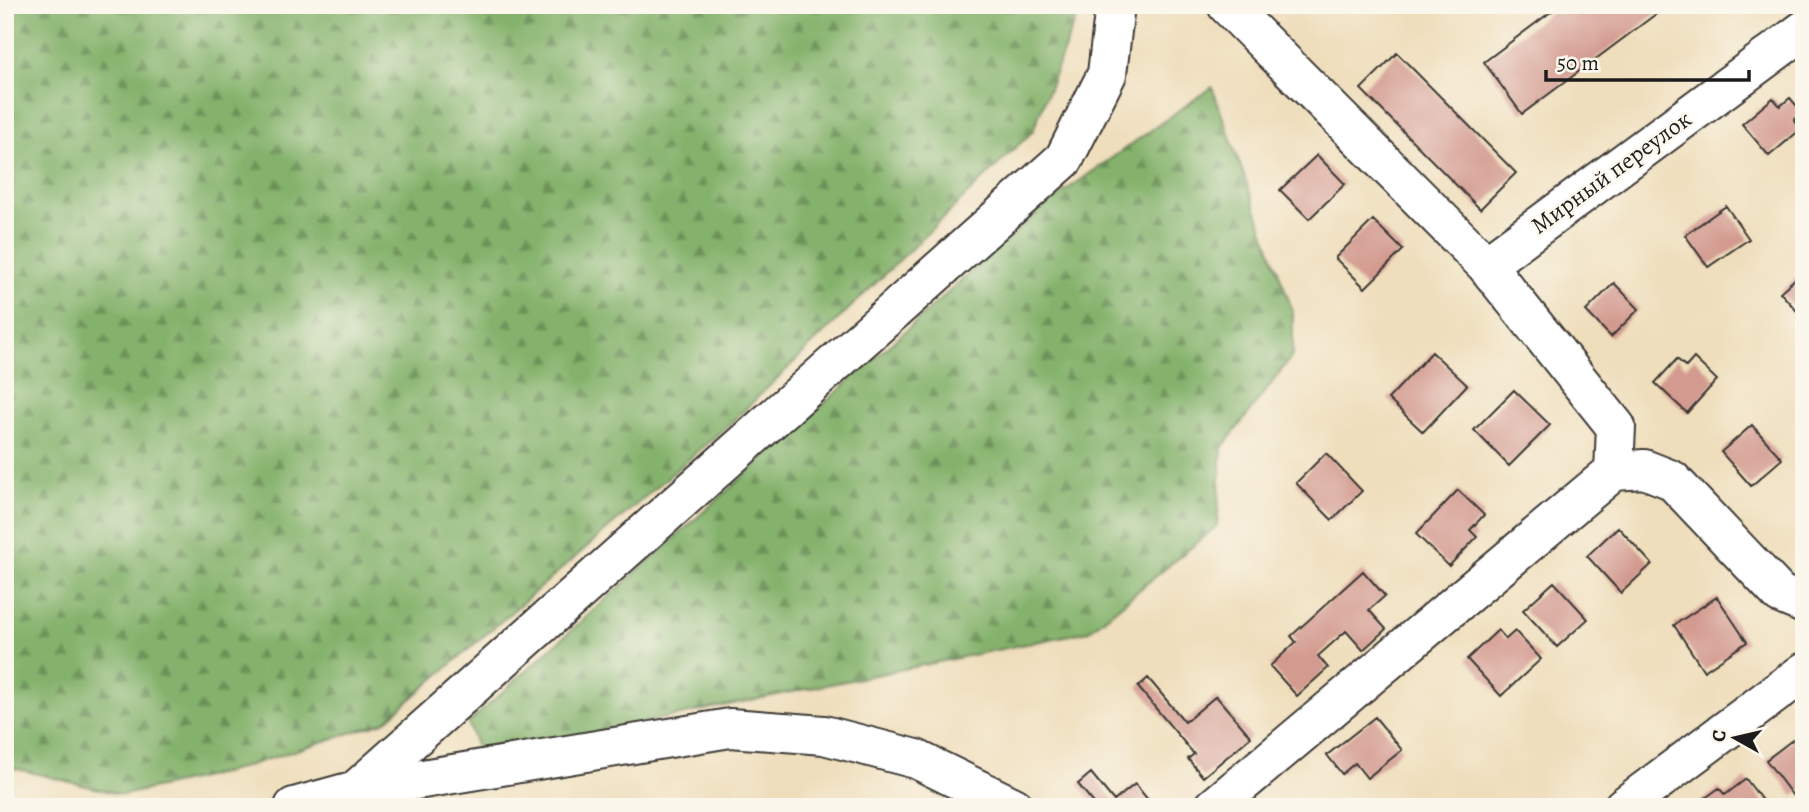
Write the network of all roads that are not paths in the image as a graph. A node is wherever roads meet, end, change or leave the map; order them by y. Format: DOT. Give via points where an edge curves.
graph roads {
  1 [pos="1115,5"];
  2 [pos="1227,5"];
  3 [pos="1804,30"];
  4 [pos="1486,265"];
  5 [pos="1614,471"];
  6 [pos="1804,604"];
  7 [pos="1804,672"];
  8 [pos="356,790"];
  9 [pos="294,807"];
  10 [pos="1014,807"];
  11 [pos="1214,807"];
  12 [pos="1623,807"];
  1 -- 8 [label="street" via="1107,74 1064,159"];
  2 -- 4 [label="street"];
  3 -- 4 [label="street, Мирный переулок"];
  4 -- 5 [label="street" via="1616,427"];
  5 -- 6 [label="street" via="1644,469 1672,480 1780,594"];
  5 -- 11 [label="street"];
  7 -- 12 [label="street"];
  8 -- 9 [label="street"];
  8 -- 10 [label="street" via="730,728 824,735 916,759"];
}
